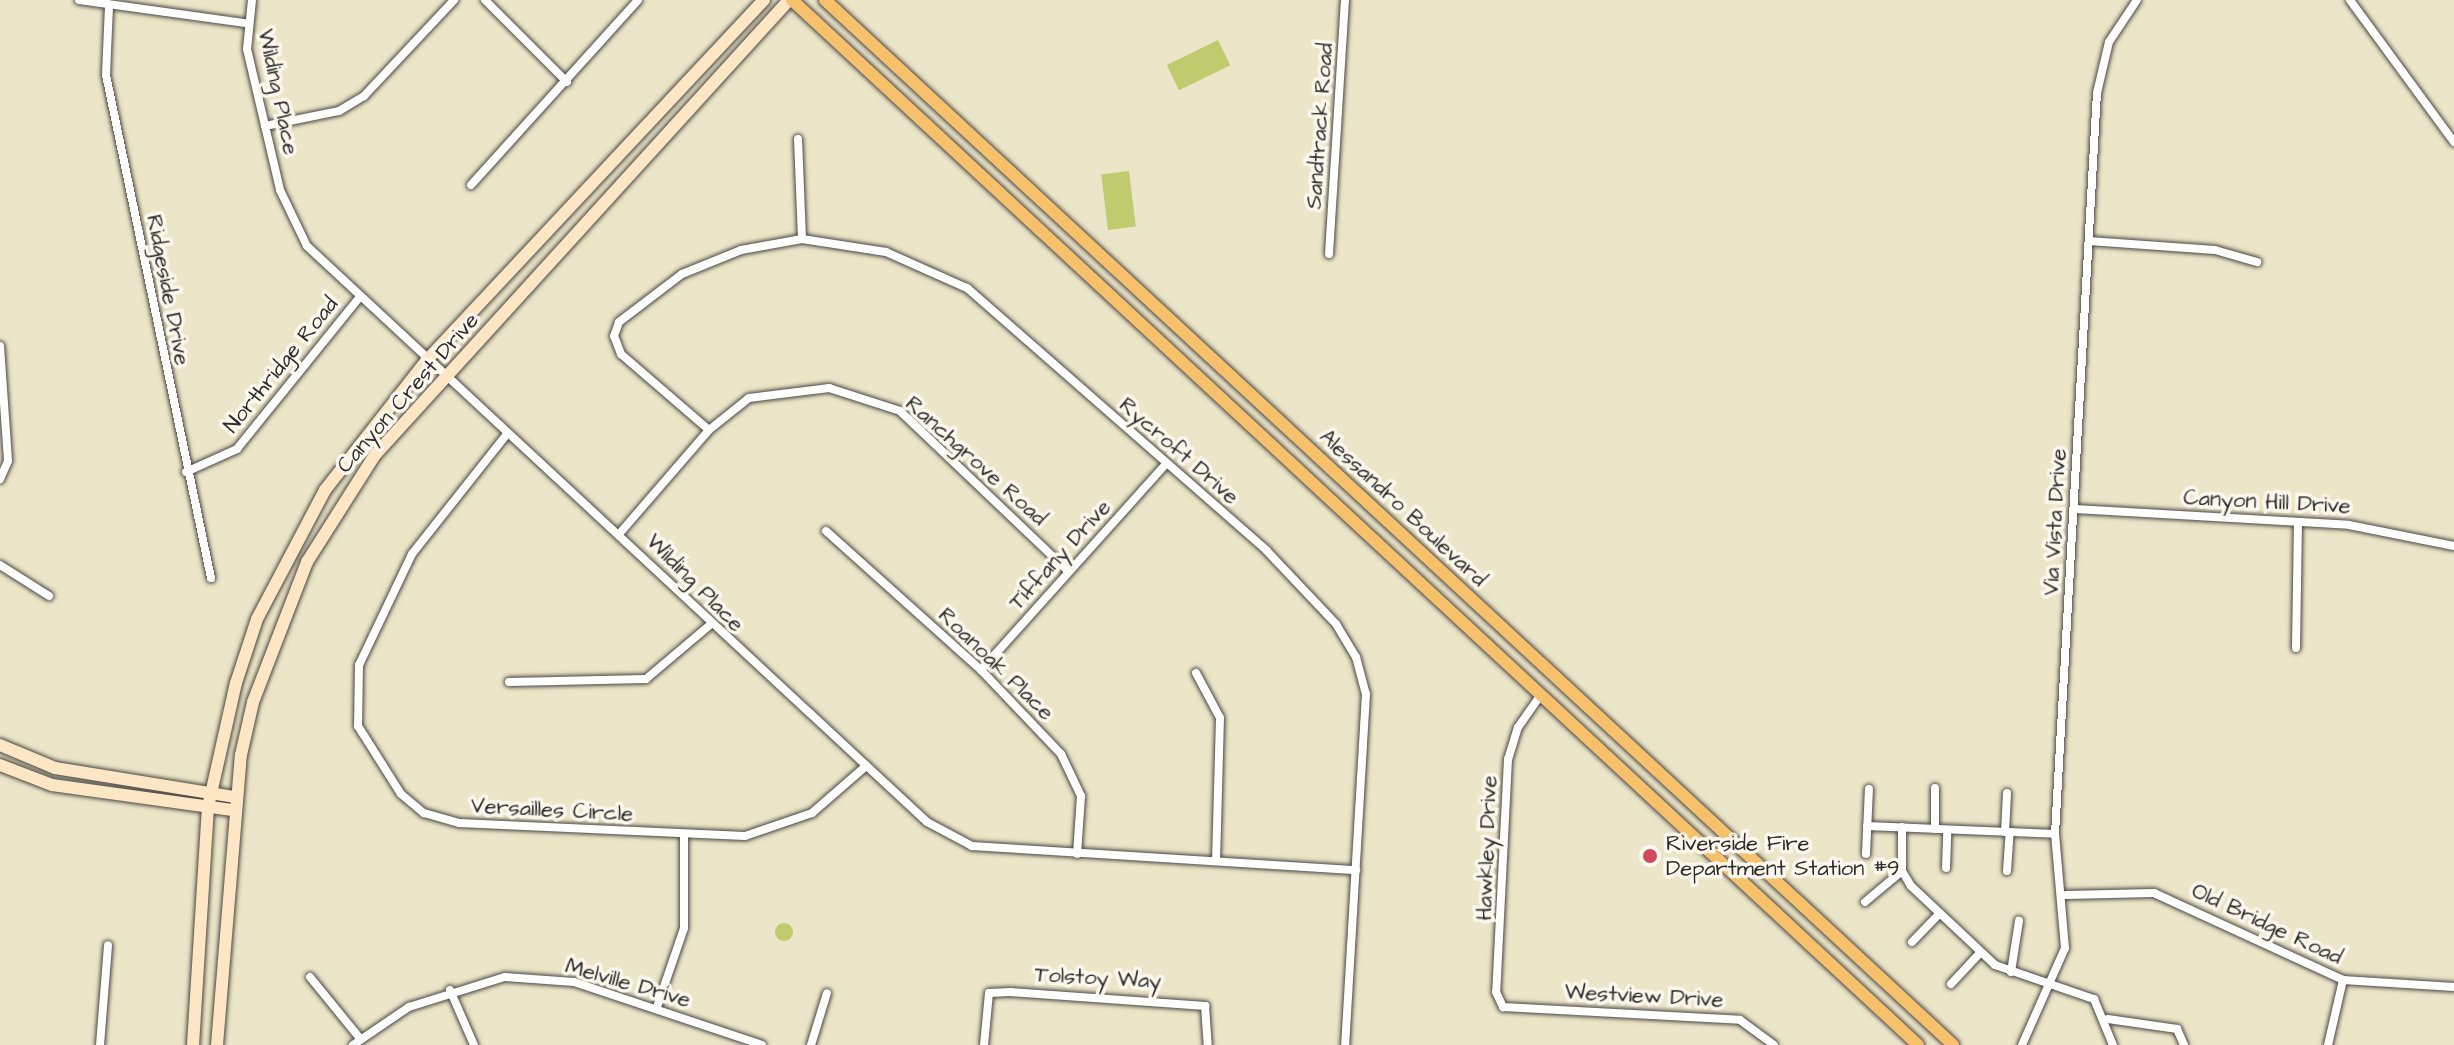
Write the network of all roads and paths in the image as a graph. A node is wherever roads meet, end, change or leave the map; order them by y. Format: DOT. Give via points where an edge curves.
graph roads {
  1 [pos="79,0"];
  2 [pos="252,0"];
  3 [pos="454,0"];
  4 [pos="485,0"];
  5 [pos="638,0"];
  6 [pos="764,0"];
  7 [pos="791,0"];
  8 [pos="825,0"];
  9 [pos="1345,0"];
  10 [pos="2137,0"];
  11 [pos="2350,0"];
  12 [pos="2364,3"];
  13 [pos="109,6"];
  14 [pos="245,23"];
  15 [pos="567,82"];
  16 [pos="265,126"];
  17 [pos="798,139"];
  18 [pos="2454,142"];
  19 [pos="471,185"];
  20 [pos="802,239"];
  21 [pos="2089,241"];
  22 [pos="1329,254"];
  23 [pos="2257,262"];
  24 [pos="359,298"];
  25 [pos="0,346"];
  26 [pos="426,361"];
  27 [pos="445,380"];
  28 [pos="709,430"];
  29 [pos="507,434"];
  30 [pos="1165,465"];
  31 [pos="186,472"];
  32 [pos="0,479"];
  33 [pos="2075,509"];
  34 [pos="2298,522"];
  35 [pos="826,531"];
  36 [pos="620,533"];
  37 [pos="2454,546"];
  38 [pos="0,565"];
  39 [pos="1069,572"];
  40 [pos="211,578"];
  41 [pos="49,596"];
  42 [pos="710,625"];
  43 [pos="2296,648"];
  44 [pos="981,670"];
  45 [pos="1196,673"];
  46 [pos="509,682"];
  47 [pos="1540,696"];
  48 [pos="0,745"];
  49 [pos="0,765"];
  50 [pos="866,766"];
  51 [pos="1935,788"];
  52 [pos="1869,789"];
  53 [pos="211,792"];
  54 [pos="2007,793"];
  55 [pos="233,804"];
  56 [pos="208,807"];
  57 [pos="1867,826"];
  58 [pos="1902,827"];
  59 [pos="1935,829"];
  60 [pos="1947,830"];
  61 [pos="2008,832"];
  62 [pos="684,834"];
  63 [pos="2055,834"];
  64 [pos="1077,854"];
  65 [pos="1866,854"];
  66 [pos="1216,861"];
  67 [pos="1946,868"];
  68 [pos="1356,870"];
  69 [pos="1902,871"];
  70 [pos="2007,871"];
  71 [pos="2066,895"];
  72 [pos="1865,902"];
  73 [pos="1939,914"];
  74 [pos="2019,921"];
  75 [pos="1912,942"];
  76 [pos="108,945"];
  77 [pos="1980,953"];
  78 [pos="2011,972"];
  79 [pos="310,977"];
  80 [pos="2343,980"];
  81 [pos="1951,984"];
  82 [pos="2053,984"];
  83 [pos="2454,987"];
  84 [pos="450,990"];
  85 [pos="827,993"];
  86 [pos="657,1007"];
  87 [pos="1503,1007"];
  88 [pos="2108,1019"];
  89 [pos="359,1037"];
  90 [pos="100,1045"];
  91 [pos="193,1045"];
  92 [pos="217,1045"];
  93 [pos="353,1045"];
  94 [pos="474,1045"];
  95 [pos="762,1045"];
  96 [pos="811,1045"];
  97 [pos="984,1045"];
  98 [pos="1208,1045"];
  99 [pos="1345,1045"];
  100 [pos="1774,1045"];
  101 [pos="1918,1045"];
  102 [pos="1953,1045"];
  103 [pos="2022,1045"];
  104 [pos="2113,1045"];
  105 [pos="2184,1045"];
  106 [pos="2328,1045"];
  1 -- 13 [label="street"];
  2 -- 14 [label="street, Wilding Place"];
  3 -- 16 [label="street" via="364,96 339,111"];
  4 -- 15 [label="street"];
  5 -- 15 [label="street"];
  6 -- 26 [label="main road, Canyon Crest Drive"];
  7 -- 27 [label="main road, Canyon Crest Drive"];
  7 -- 47 [label="main road, Alessandro Boulevard"];
  8 -- 102 [label="main road, Alessandro Boulevard"];
  9 -- 22 [label="street, Sandtrack Road"];
  10 -- 21 [label="street, Via Vista Drive" via="2101,68"];
  11 -- 12 [label="street"];
  12 -- 18 [label="street"];
  13 -- 14 [label="street"];
  13 -- 31 [label="street, Ridgeside Drive" via="106,75"];
  14 -- 16 [label="street, Wilding Place"];
  15 -- 19 [label="street"];
  16 -- 24 [label="street, Wilding Place" via="288,218"];
  17 -- 20 [label="street"];
  20 -- 28 [label="street, Rycroft Drive" via="741,250 682,274 619,322 614,336 621,354"];
  20 -- 30 [label="street, Rycroft Drive" via="886,252 967,288"];
  21 -- 23 [label="street" via="2215,250"];
  21 -- 33 [label="street, Via Vista Drive"];
  24 -- 26 [label="street, Wilding Place"];
  24 -- 31 [label="street, Northridge Road" via="237,449"];
  25 -- 32 [label="street" via="8,461"];
  26 -- 27 [label="street, Wilding Place"];
  26 -- 53 [label="main road, Canyon Crest Drive" via="325,490 277,579 236,683"];
  27 -- 29 [label="street, Wilding Place"];
  27 -- 55 [label="main road, Canyon Crest Drive" via="375,455 307,562 253,702"];
  28 -- 36 [label="street, Ranchgrove Road"];
  28 -- 39 [label="street, Ranchgrove Road" via="749,398 796,388 829,388 900,411"];
  29 -- 36 [label="street, Wilding Place"];
  29 -- 62 [label="street, Versailles Circle" via="412,554 368,639 355,693 365,745 401,794 424,813 459,823"];
  30 -- 39 [label="street, Tiffany Drive"];
  30 -- 68 [label="street, Rycroft Drive" via="1309,592 1356,657 1366,694"];
  31 -- 40 [label="street, Ridgeside Drive"];
  33 -- 34 [label="street, Canyon Hill Drive"];
  33 -- 63 [label="street, Via Vista Drive"];
  34 -- 37 [label="street, Canyon Hill Drive" via="2398,530"];
  34 -- 43 [label="street"];
  35 -- 44 [label="street, Roanoak Place"];
  36 -- 42 [label="street, Wilding Place"];
  38 -- 41 [label="street"];
  39 -- 44 [label="street, Tiffany Drive"];
  42 -- 46 [label="street" via="646,679"];
  42 -- 50 [label="street, Wilding Place"];
  44 -- 64 [label="street, Roanoak Place" via="1061,754 1081,796"];
  45 -- 66 [label="street" via="1220,718"];
  47 -- 87 [label="street, Hawkley Drive" via="1518,727 1508,759 1496,992"];
  47 -- 101 [label="main road, Alessandro Boulevard"];
  48 -- 53 [label="main road" via="55,768"];
  49 -- 56 [label="main road" via="52,785"];
  50 -- 62 [label="street, Versailles Circle" via="812,813 776,829"];
  50 -- 64 [label="street, Wilding Place" via="947,838"];
  51 -- 59 [label="street"];
  52 -- 57 [label="street"];
  53 -- 55 [label="main road"];
  53 -- 56 [label="main road, Canyon Crest Drive"];
  54 -- 61 [label="street"];
  55 -- 56 [label="main road"];
  55 -- 92 [label="main road, Canyon Crest Drive"];
  56 -- 91 [label="main road, Canyon Crest Drive"];
  57 -- 58 [label="street"];
  57 -- 65 [label="street"];
  58 -- 59 [label="street"];
  58 -- 69 [label="street"];
  59 -- 60 [label="street"];
  60 -- 61 [label="street"];
  60 -- 67 [label="street"];
  61 -- 63 [label="street"];
  61 -- 70 [label="street"];
  62 -- 86 [label="street" via="684,928"];
  63 -- 71 [label="street, Via Vista Drive"];
  64 -- 66 [label="street, Wilding Place"];
  66 -- 68 [label="street, Wilding Place"];
  68 -- 99 [label="street, Rycroft Drive"];
  69 -- 72 [label="street"];
  69 -- 73 [label="street"];
  71 -- 80 [label="street, Old Bridge Road" via="2154,893"];
  71 -- 82 [label="street, Via Vista Drive" via="2065,948"];
  73 -- 75 [label="street"];
  73 -- 77 [label="street"];
  74 -- 78 [label="street"];
  76 -- 90 [label="street"];
  77 -- 78 [label="street"];
  77 -- 81 [label="street"];
  78 -- 82 [label="street"];
  79 -- 89 [label="street"];
  80 -- 83 [label="street, Old Bridge Road"];
  80 -- 106 [label="street"];
  82 -- 88 [label="street" via="2094,999"];
  82 -- 103 [label="street, Via Vista Drive"];
  84 -- 86 [label="street, Melville Drive" via="479,980 537,977"];
  84 -- 89 [label="street, Melville Drive"];
  84 -- 94 [label="street"];
  85 -- 96 [label="street"];
  86 -- 95 [label="street, Melville Drive"];
  87 -- 100 [label="street, Westview Drive" via="1740,1020"];
  88 -- 104 [label="street"];
  88 -- 105 [label="street" via="2177,1029"];
  89 -- 93 [label="street, Melville Drive"];
  97 -- 98 [label="street, Tolstoy Way" via="989,993 1205,1006"];
}
